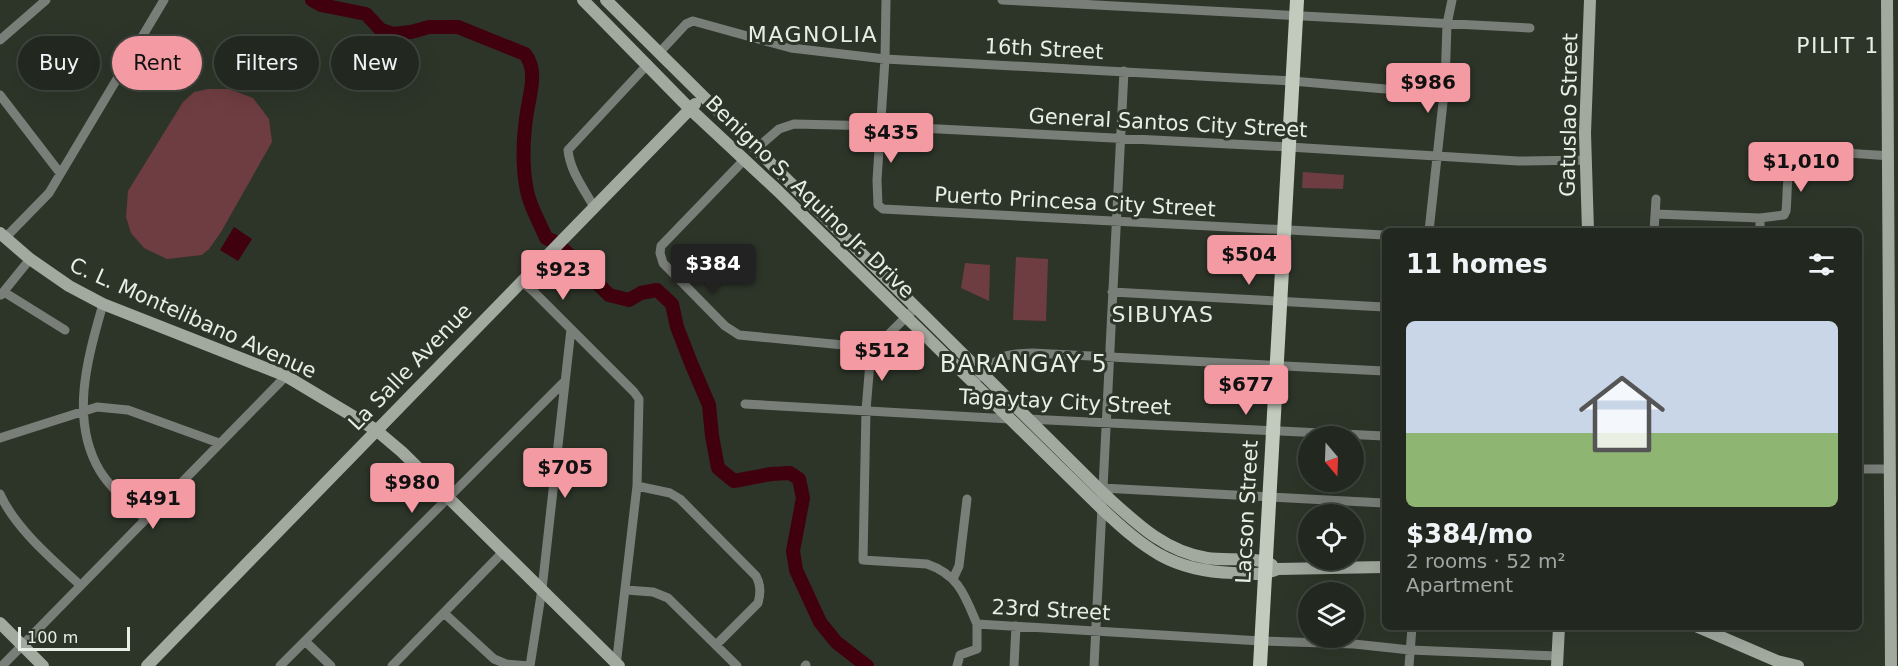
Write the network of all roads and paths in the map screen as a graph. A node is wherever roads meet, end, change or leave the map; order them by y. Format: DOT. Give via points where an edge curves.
graph roads {
  1 [pos="46,0"];
  2 [pos="164,0"];
  3 [pos="583,0"];
  4 [pos="606,0"];
  5 [pos="886,0"];
  6 [pos="1002,0"];
  7 [pos="1297,0"];
  8 [pos="1452,0"];
  9 [pos="1590,0"];
  10 [pos="1887,0"];
  11 [pos="1296,17"];
  12 [pos="1447,24"];
  13 [pos="1530,28"];
  14 [pos="0,40"];
  15 [pos="659,53"];
  16 [pos="885,59"];
  17 [pos="648,64"];
  18 [pos="1124,71"];
  19 [pos="1292,81"];
  20 [pos="1444,94"];
  21 [pos="0,95"];
  22 [pos="705,98"];
  23 [pos="690,109"];
  24 [pos="880,126"];
  25 [pos="1120,138"];
  26 [pos="1288,147"];
  27 [pos="756,149"];
  28 [pos="1436,157"];
  29 [pos="745,159"];
  30 [pos="1586,160"];
  31 [pos="1891,163"];
  32 [pos="60,173"];
  33 [pos="788,181"];
  34 [pos="778,191"];
  35 [pos="1656,199"];
  36 [pos="594,207"];
  37 [pos="1655,214"];
  38 [pos="1760,218"];
  39 [pos="1116,222"];
  40 [pos="1429,228"];
  41 [pos="1588,228"];
  42 [pos="1654,228"];
  43 [pos="1760,228"];
  44 [pos="1284,230"];
  45 [pos="1382,235"];
  46 [pos="3,236"];
  47 [pos="864,256"];
  48 [pos="30,259"];
  49 [pos="854,266"];
  50 [pos="521,281"];
  51 [pos="1112,292"];
  52 [pos="2,294"];
  53 [pos="1893,298"];
  54 [pos="1280,301"];
  55 [pos="103,304"];
  56 [pos="916,307"];
  57 [pos="1382,307"];
  58 [pos="906,317"];
  59 [pos="572,329"];
  60 [pos="65,330"];
  61 [pos="875,348"];
  62 [pos="1109,357"];
  63 [pos="1276,366"];
  64 [pos="1382,371"];
  65 [pos="982,373"];
  66 [pos="286,376"];
  67 [pos="565,381"];
  68 [pos="1893,381"];
  69 [pos="972,382"];
  70 [pos="745,404"];
  71 [pos="84,409"];
  72 [pos="866,410"];
  73 [pos="1010,419"];
  74 [pos="1029,419"];
  75 [pos="1106,422"];
  76 [pos="376,430"];
  77 [pos="1273,430"];
  78 [pos="1382,436"];
  79 [pos="0,438"];
  80 [pos="219,443"];
  81 [pos="1862,469"];
  82 [pos="1889,470"];
  83 [pos="637,486"];
  84 [pos="1102,490"];
  85 [pos="0,494"];
  86 [pos="1894,496"];
  87 [pos="447,497"];
  88 [pos="1269,498"];
  89 [pos="967,499"];
  90 [pos="1382,503"];
  91 [pos="1101,508"];
  92 [pos="145,519"];
  93 [pos="503,552"];
  94 [pos="1382,567"];
  95 [pos="1270,568"];
  96 [pos="953,579"];
  97 [pos="80,585"];
  98 [pos="542,589"];
  99 [pos="626,590"];
  100 [pos="444,613"];
  101 [pos="0,623"];
  102 [pos="977,624"];
  103 [pos="1016,626"];
  104 [pos="1095,630"];
  105 [pos="1412,630"];
  106 [pos="1559,630"];
  107 [pos="1705,630"];
  108 [pos="304,641"];
  109 [pos="1261,641"];
  110 [pos="716,645"];
  111 [pos="22,646"];
  112 [pos="1410,650"];
  113 [pos="1557,661"];
  114 [pos="617,665"];
  115 [pos="2,666"];
  116 [pos="43,666"];
  117 [pos="147,666"];
  118 [pos="280,666"];
  119 [pos="331,666"];
  120 [pos="392,666"];
  121 [pos="530,666"];
  122 [pos="737,666"];
  123 [pos="957,666"];
  124 [pos="1014,666"];
  125 [pos="1094,666"];
  126 [pos="1260,666"];
  127 [pos="1409,666"];
  128 [pos="1798,666"];
  129 [pos="1892,666"];
  1 -- 14 [label="street"];
  2 -- 32 [label="street"];
  3 -- 17 [label="main road, Benigno S. Aquino Jr. Drive"];
  4 -- 15 [label="main road, Benigno S. Aquino Jr. Drive"];
  5 -- 16 [label="street"];
  6 -- 11 [label="street"];
  7 -- 11 [label="main road, Lacson Street"];
  8 -- 12 [label="street"];
  9 -- 30 [label="main road, Gatuslao Street"];
  10 -- 31 [label="main road"];
  11 -- 12 [label="street"];
  11 -- 19 [label="main road, Lacson Street"];
  12 -- 13 [label="street"];
  12 -- 20 [label="street"];
  15 -- 16 [label="street, 16th Street" via="693,21 791,48"];
  15 -- 22 [label="main road, Benigno S. Aquino Jr. Drive"];
  16 -- 18 [label="street, 16th Street"];
  16 -- 24 [label="street"];
  17 -- 23 [label="main road, Benigno S. Aquino Jr. Drive"];
  17 -- 36 [label="street" via="568,150 577,179"];
  18 -- 19 [label="street, 16th Street"];
  18 -- 25 [label="street"];
  19 -- 20 [label="street, 16th Street"];
  19 -- 26 [label="main road, Lacson Street"];
  20 -- 28 [label="street"];
  21 -- 32 [label="street"];
  22 -- 23 [label="main road, La Salle Avenue"];
  22 -- 27 [label="main road, Benigno S. Aquino Jr. Drive"];
  23 -- 29 [label="main road, Benigno S. Aquino Jr. Drive"];
  23 -- 36 [label="main road, La Salle Avenue"];
  24 -- 25 [label="street, General Santos City Street"];
  24 -- 27 [label="street, General Santos City Street" via="786,125"];
  24 -- 39 [label="street, Puerto Princesa City Street" via="877,201 883,210"];
  25 -- 26 [label="street, General Santos City Street"];
  25 -- 39 [label="street"];
  26 -- 28 [label="street, General Santos City Street"];
  26 -- 44 [label="main road, Lacson Street"];
  27 -- 33 [label="main road, Benigno S. Aquino Jr. Drive"];
  28 -- 30 [label="street, General Santos City Street" via="1518,162"];
  28 -- 40 [label="street"];
  29 -- 34 [label="main road, Benigno S. Aquino Jr. Drive"];
  29 -- 61 [label="street" via="661,246 663,263 725,326 739,335"];
  30 -- 41 [label="main road, Gatuslao Street"];
  31 -- 38 [label="street" via="1824,153 1797,157 1791,168 1786,211"];
  31 -- 53 [label="main road"];
  32 -- 46 [label="street" via="49,193"];
  33 -- 34 [label="main road"];
  33 -- 47 [label="main road, Benigno S. Aquino Jr. Drive"];
  34 -- 49 [label="main road, Benigno S. Aquino Jr. Drive"];
  35 -- 37 [label="street"];
  36 -- 50 [label="main road, La Salle Avenue"];
  37 -- 38 [label="street"];
  37 -- 42 [label="street"];
  38 -- 43 [label="street"];
  39 -- 44 [label="street, Puerto Princesa City Street"];
  39 -- 51 [label="street"];
  44 -- 45 [label="street, Puerto Princesa City Street"];
  44 -- 54 [label="main road, Lacson Street"];
  46 -- 48 [label="main road, C. L. Montelibano Avenue"];
  47 -- 49 [label="main road"];
  47 -- 56 [label="main road, Benigno S. Aquino Jr. Drive"];
  48 -- 52 [label="street"];
  48 -- 55 [label="main road, C. L. Montelibano Avenue"];
  49 -- 58 [label="main road, Benigno S. Aquino Jr. Drive"];
  50 -- 59 [label="street"];
  50 -- 76 [label="main road, La Salle Avenue"];
  51 -- 54 [label="street"];
  51 -- 62 [label="street"];
  52 -- 60 [label="street"];
  53 -- 68 [label="main road"];
  54 -- 57 [label="street"];
  54 -- 63 [label="main road, Lacson Street"];
  55 -- 66 [label="main road, C. L. Montelibano Avenue"];
  55 -- 71 [label="street" via="85,379"];
  56 -- 58 [label="street"];
  56 -- 65 [label="main road, Benigno S. Aquino Jr. Drive"];
  58 -- 61 [label="street"];
  58 -- 69 [label="main road, Benigno S. Aquino Jr. Drive"];
  59 -- 67 [label="street"];
  59 -- 83 [label="street" via="639,399"];
  61 -- 72 [label="street, 23rd Street"];
  62 -- 63 [label="street"];
  62 -- 65 [label="street" via="1013,354 999,357"];
  62 -- 75 [label="street"];
  63 -- 64 [label="street"];
  63 -- 77 [label="main road, Lacson Street"];
  65 -- 69 [label="street"];
  65 -- 74 [label="main road, Benigno S. Aquino Jr. Drive"];
  66 -- 76 [label="main road, C. L. Montelibano Avenue"];
  66 -- 80 [label="street"];
  67 -- 87 [label="street"];
  67 -- 98 [label="street"];
  68 -- 82 [label="main road"];
  69 -- 73 [label="main road, Benigno S. Aquino Jr. Drive"];
  70 -- 72 [label="street, Tagaytay City Street"];
  71 -- 79 [label="street"];
  71 -- 80 [label="street" via="128,410"];
  71 -- 92 [label="street" via="100,470"];
  72 -- 73 [label="street, Tagaytay City Street"];
  72 -- 96 [label="street, 23rd Street" via="863,560 927,564"];
  73 -- 74 [label="street, Tagaytay City Street"];
  73 -- 91 [label="main road, Benigno S. Aquino Jr. Drive"];
  74 -- 75 [label="street, Tagaytay City Street"];
  74 -- 84 [label="main road, Benigno S. Aquino Jr. Drive"];
  75 -- 77 [label="street, Tagaytay City Street"];
  75 -- 84 [label="street"];
  76 -- 87 [label="main road, C. L. Montelibano Avenue"];
  76 -- 117 [label="main road, La Salle Avenue"];
  77 -- 78 [label="street, Tagaytay City Street"];
  77 -- 88 [label="main road, Lacson Street"];
  80 -- 92 [label="street"];
  81 -- 82 [label="street"];
  82 -- 86 [label="main road"];
  83 -- 99 [label="street"];
  83 -- 110 [label="street" via="680,500 760,582 758,603"];
  84 -- 88 [label="street"];
  84 -- 91 [label="street"];
  84 -- 95 [label="main road, Benigno S. Aquino Jr. Drive" via="1138,525 1175,549"];
  85 -- 97 [label="street" via="33,541"];
  86 -- 129 [label="main road"];
  87 -- 93 [label="main road, C. L. Montelibano Avenue"];
  87 -- 108 [label="street"];
  88 -- 90 [label="street"];
  88 -- 95 [label="main road, Lacson Street"];
  89 -- 96 [label="street" via="959,566"];
  91 -- 95 [label="main road, Benigno S. Aquino Jr. Drive" via="1136,540 1170,561 1202,571"];
  91 -- 104 [label="street"];
  92 -- 97 [label="street"];
  93 -- 98 [label="main road, C. L. Montelibano Avenue"];
  93 -- 100 [label="street"];
  94 -- 95 [label="main road, Benigno S. Aquino Jr. Drive"];
  95 -- 109 [label="main road, Lacson Street"];
  96 -- 102 [label="street, 23rd Street" via="964,592"];
  97 -- 111 [label="street"];
  98 -- 114 [label="main road, C. L. Montelibano Avenue"];
  98 -- 121 [label="street"];
  99 -- 110 [label="street" via="653,592 668,598"];
  99 -- 114 [label="street"];
  100 -- 120 [label="street"];
  100 -- 121 [label="street" via="494,659"];
  101 -- 111 [label="main road"];
  102 -- 103 [label="street, 23rd Street"];
  102 -- 123 [label="street" via="977,649 960,656"];
  103 -- 104 [label="street, 23rd Street"];
  103 -- 124 [label="street"];
  104 -- 109 [label="street, 23rd Street"];
  104 -- 125 [label="street"];
  105 -- 112 [label="street"];
  106 -- 113 [label="main road"];
  107 -- 128 [label="main road"];
  108 -- 118 [label="street"];
  108 -- 119 [label="street"];
  109 -- 112 [label="street, 23rd Street"];
  109 -- 126 [label="main road, Lacson Street"];
  110 -- 122 [label="street"];
  111 -- 115 [label="street"];
  111 -- 116 [label="main road"];
  112 -- 113 [label="street, 23rd Street"];
  112 -- 127 [label="street"];
}
